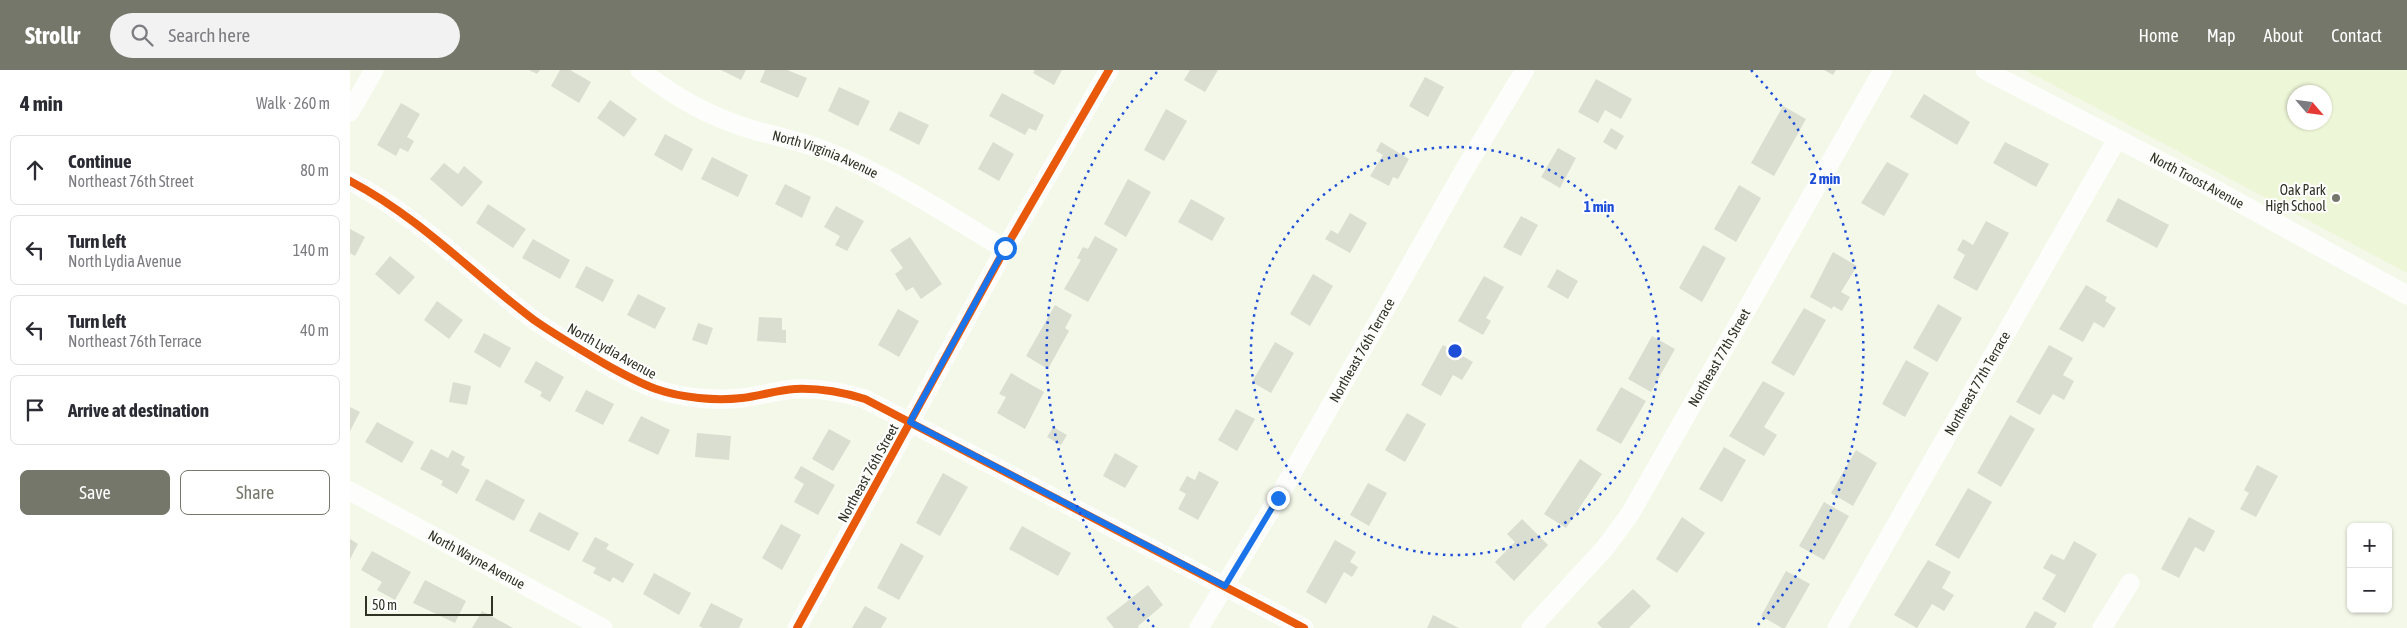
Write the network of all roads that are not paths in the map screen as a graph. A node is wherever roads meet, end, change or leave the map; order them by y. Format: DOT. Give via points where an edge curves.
graph roads {
  1 [pos="374,70"];
  2 [pos="640,70"];
  3 [pos="1109,70"];
  4 [pos="1524,70"];
  5 [pos="1883,70"];
  6 [pos="1985,70"];
  7 [pos="350,112"];
  8 [pos="2117,139"];
  9 [pos="350,181"];
  10 [pos="1005,248"];
  11 [pos="2407,295"];
  12 [pos="910,422"];
  13 [pos="350,491"];
  14 [pos="2130,583"];
  15 [pos="1225,586"];
  16 [pos="604,628"];
  17 [pos="797,628"];
  18 [pos="1199,628"];
  19 [pos="1304,628"];
  20 [pos="1531,628"];
  21 [pos="1837,628"];
  22 [pos="2102,628"];
  1 -- 7 [label="street"];
  2 -- 10 [label="street, North Virginia Avenue" via="692,106 756,131 827,151 869,171"];
  3 -- 10 [label="street, Northeast 76th Street"];
  4 -- 15 [label="street, Northeast 76th Terrace"];
  5 -- 20 [label="street, Northeast 77th Street" via="1630,514 1605,548"];
  6 -- 8 [label="street, North Troost Avenue"];
  8 -- 11 [label="street, North Troost Avenue"];
  8 -- 21 [label="street, Northeast 77th Terrace"];
  9 -- 12 [label="street, North Lydia Avenue" via="401,212 535,320 590,355 656,389 717,399 793,389 841,392 866,399"];
  10 -- 12 [label="street, Northeast 76th Street"];
  12 -- 15 [label="street, North Lydia Avenue"];
  12 -- 17 [label="street, Northeast 76th Street"];
  13 -- 16 [label="street, North Wayne Avenue"];
  14 -- 22 [label="street"];
  15 -- 18 [label="street, Northeast 76th Terrace"];
  15 -- 19 [label="street, North Lydia Avenue"];
}
